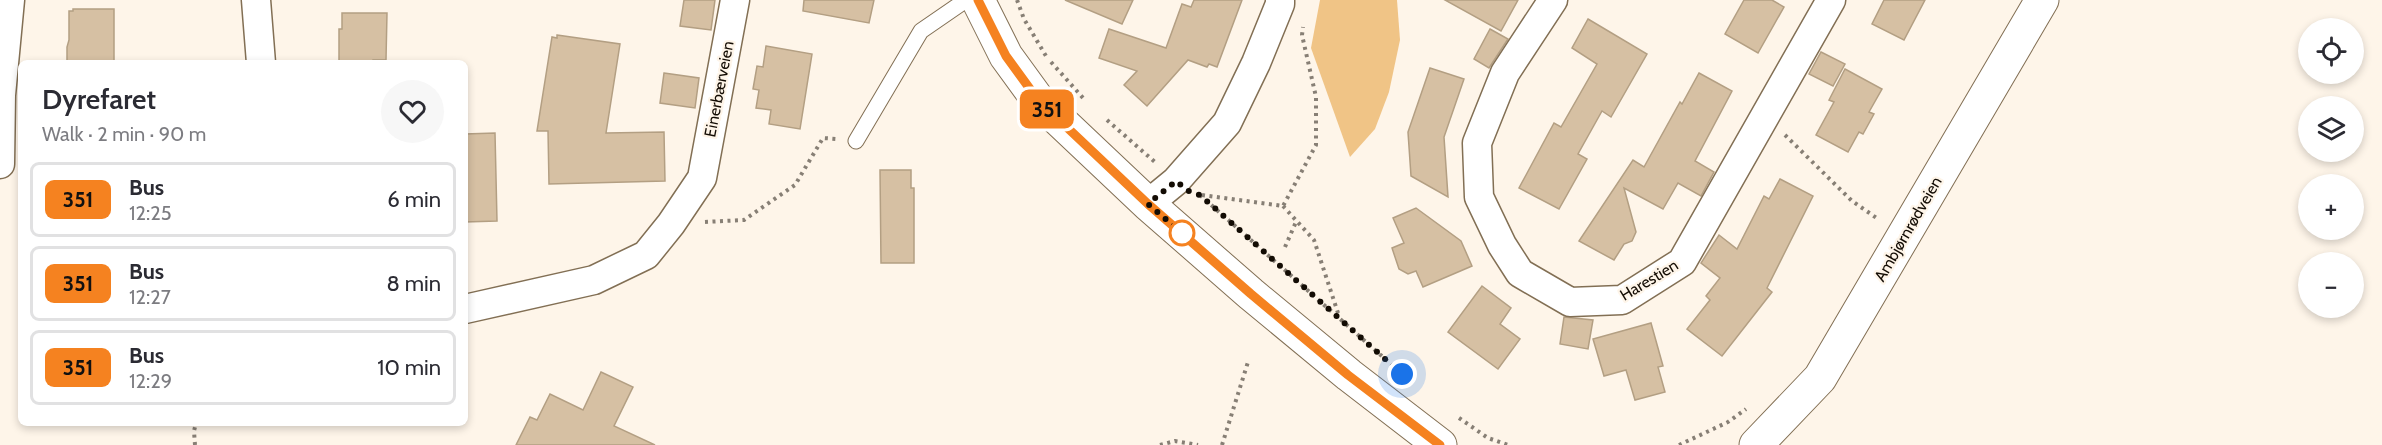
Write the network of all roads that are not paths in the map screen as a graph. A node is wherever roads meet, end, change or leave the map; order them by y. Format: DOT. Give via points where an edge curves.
graph roads {
  1 [pos="10,0"];
  2 [pos="256,0"];
  3 [pos="735,0"];
  4 [pos="966,0"];
  5 [pos="978,0"];
  6 [pos="1280,0"];
  7 [pos="1553,0"];
  8 [pos="1831,0"];
  9 [pos="2042,0"];
  10 [pos="261,60"];
  11 [pos="856,141"];
  12 [pos="0,164"];
  13 [pos="1148,204"];
  14 [pos="468,308"];
  15 [pos="1440,445"];
  16 [pos="1756,445"];
  1 -- 12 [label="street" via="1,95"];
  2 -- 10 [label="street"];
  3 -- 14 [label="street, Einerbærveien" via="702,178 646,255 594,280"];
  4 -- 11 [label="lane" via="921,31"];
  5 -- 13 [label="street" via="1006,56 1038,100"];
  6 -- 13 [label="street" via="1227,123 1176,181"];
  7 -- 8 [label="street, Harestien" via="1505,73 1478,143 1479,197 1520,273 1570,302 1622,300 1682,262"];
  9 -- 16 [label="street, Ambjørnrødveien" via="1820,378"];
  13 -- 15 [label="street" via="1348,375"];
}
